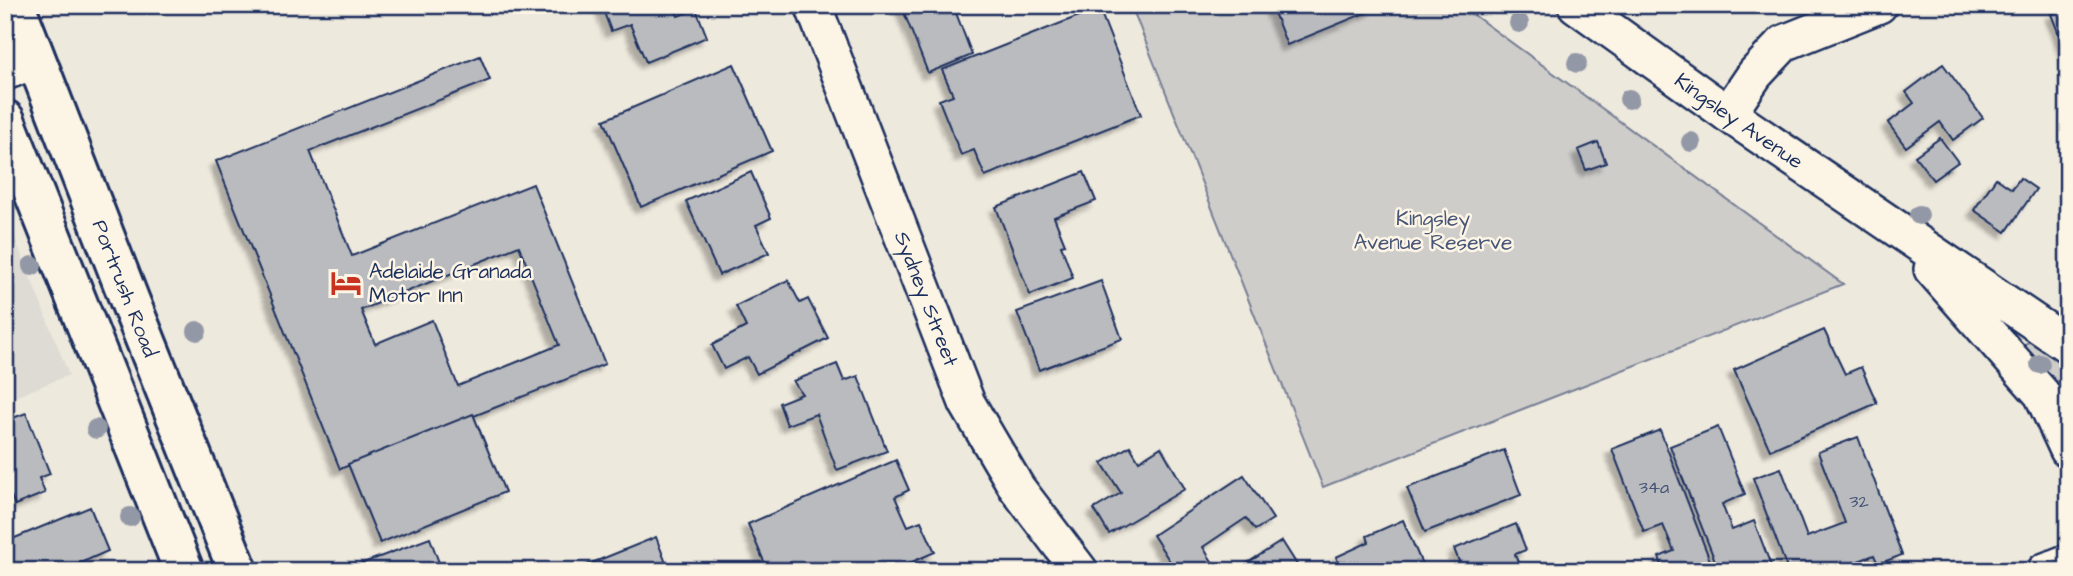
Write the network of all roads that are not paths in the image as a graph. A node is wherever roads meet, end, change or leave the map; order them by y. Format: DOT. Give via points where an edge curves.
graph roads {
  1 [pos="15,5"];
  2 [pos="813,5"];
  3 [pos="1576,5"];
  4 [pos="1880,5"];
  5 [pos="20,66"];
  6 [pos="1728,114"];
  7 [pos="5,120"];
  8 [pos="1901,233"];
  9 [pos="2068,345"];
  10 [pos="2068,450"];
  11 [pos="2068,562"];
  12 [pos="184,571"];
  13 [pos="238,571"];
  14 [pos="1080,571"];
  15 [pos="2045,571"];
  1 -- 5 [label="highway, Portrush Road"];
  2 -- 14 [label="street, Sydney Street" via="967,403 1017,488"];
  3 -- 6 [label="street, Kingsley Avenue"];
  4 -- 6 [label="street" via="1784,43 1755,74"];
  5 -- 13 [label="highway, Portrush Road" via="129,299"];
  6 -- 8 [label="street, Kingsley Avenue"];
  7 -- 12 [label="highway"];
  8 -- 9 [label="street, Kingsley Avenue"];
  8 -- 10 [label="street, Kingsley Avenue" via="2042,394"];
  11 -- 15 [label="street"];
}
